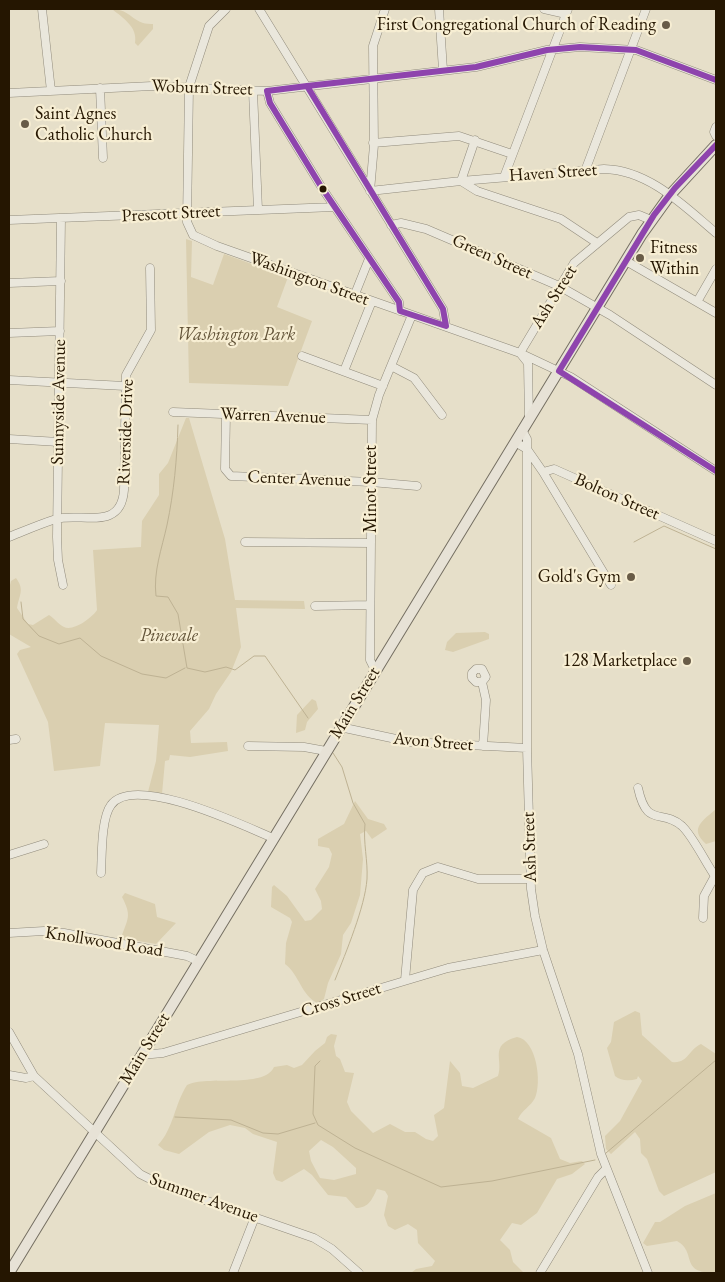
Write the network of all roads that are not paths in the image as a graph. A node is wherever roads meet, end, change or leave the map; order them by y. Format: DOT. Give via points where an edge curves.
graph roads {
  1 [pos="42,9"];
  2 [pos="226,9"];
  3 [pos="259,9"];
  4 [pos="385,9"];
  5 [pos="439,9"];
  6 [pos="544,9"];
  7 [pos="646,9"];
  8 [pos="567,11"];
  9 [pos="552,49"];
  10 [pos="631,49"];
  11 [pos="443,70"];
  12 [pos="374,79"];
  13 [pos="716,80"];
  14 [pos="307,86"];
  15 [pos="189,87"];
  16 [pos="100,88"];
  17 [pos="267,90"];
  18 [pos="51,91"];
  19 [pos="252,91"];
  20 [pos="9,93"];
  21 [pos="253,103"];
  22 [pos="270,103"];
  23 [pos="716,127"];
  24 [pos="716,136"];
  25 [pos="475,140"];
  26 [pos="374,143"];
  27 [pos="716,145"];
  28 [pos="512,154"];
  29 [pos="103,158"];
  30 [pos="585,170"];
  31 [pos="504,177"];
  32 [pos="461,181"];
  33 [pos="370,191"];
  34 [pos="670,194"];
  35 [pos="334,207"];
  36 [pos="258,210"];
  37 [pos="187,213"];
  38 [pos="62,218"];
  39 [pos="9,220"];
  40 [pos="651,220"];
  41 [pos="390,225"];
  42 [pos="716,233"];
  43 [pos="597,243"];
  44 [pos="369,259"];
  45 [pos="626,261"];
  46 [pos="150,268"];
  47 [pos="716,269"];
  48 [pos="61,281"];
  49 [pos="9,282"];
  50 [pos="559,286"];
  51 [pos="355,294"];
  52 [pos="372,301"];
  53 [pos="697,302"];
  54 [pos="597,308"];
  55 [pos="400,311"];
  56 [pos="716,313"];
  57 [pos="412,315"];
  58 [pos="446,326"];
  59 [pos="60,331"];
  60 [pos="9,333"];
  61 [pos="520,353"];
  62 [pos="302,356"];
  63 [pos="391,366"];
  64 [pos="559,371"];
  65 [pos="344,372"];
  66 [pos="9,380"];
  67 [pos="60,382"];
  68 [pos="716,385"];
  69 [pos="126,386"];
  70 [pos="383,386"];
  71 [pos="173,412"];
  72 [pos="226,414"];
  73 [pos="442,415"];
  74 [pos="372,420"];
  75 [pos="528,420"];
  76 [pos="522,430"];
  77 [pos="9,439"];
  78 [pos="59,442"];
  79 [pos="515,442"];
  80 [pos="527,450"];
  81 [pos="716,471"];
  82 [pos="543,472"];
  83 [pos="372,482"];
  84 [pos="417,486"];
  85 [pos="58,519"];
  86 [pos="9,537"];
  87 [pos="716,541"];
  88 [pos="245,542"];
  89 [pos="371,543"];
  90 [pos="63,585"];
  91 [pos="611,585"];
  92 [pos="370,605"];
  93 [pos="315,606"];
  94 [pos="375,670"];
  95 [pos="482,682"];
  96 [pos="340,727"];
  97 [pos="248,746"];
  98 [pos="483,746"];
  99 [pos="527,748"];
  100 [pos="326,751"];
  101 [pos="638,788"];
  102 [pos="273,838"];
  103 [pos="44,844"];
  104 [pos="9,855"];
  105 [pos="101,873"];
  106 [pos="715,875"];
  107 [pos="531,879"];
  108 [pos="703,918"];
  109 [pos="9,933"];
  110 [pos="543,950"];
  111 [pos="198,961"];
  112 [pos="405,980"];
  113 [pos="9,1032"];
  114 [pos="141,1055"];
  115 [pos="9,1075"];
  116 [pos="34,1076"];
  117 [pos="94,1133"];
  118 [pos="606,1169"];
  119 [pos="255,1217"];
  120 [pos="9,1273"];
  121 [pos="232,1273"];
  122 [pos="359,1273"];
  123 [pos="540,1273"];
  124 [pos="646,1273"];
  1 -- 18 [label="street"];
  2 -- 15 [label="street, Washington Street" via="209,26"];
  3 -- 14 [label="street"];
  4 -- 12 [label="street" via="374,42"];
  5 -- 11 [label="street"];
  6 -- 8 [label="street"];
  7 -- 10 [label="street"];
  8 -- 9 [label="street"];
  9 -- 10 [label="street, Woburn Street"];
  9 -- 11 [label="street, Woburn Street" via="486,65"];
  9 -- 28 [label="street"];
  10 -- 13 [label="street, Woburn Street"];
  10 -- 30 [label="street"];
  11 -- 12 [label="street, Woburn Street"];
  12 -- 14 [label="street, Woburn Street"];
  12 -- 26 [label="street"];
  14 -- 17 [label="street, Woburn Street"];
  14 -- 33 [label="street"];
  15 -- 16 [label="street, Woburn Street"];
  15 -- 19 [label="street, Woburn Street"];
  15 -- 37 [label="street, Washington Street"];
  16 -- 18 [label="street, Woburn Street"];
  16 -- 29 [label="street"];
  17 -- 19 [label="street, Woburn Street"];
  17 -- 22 [label="street"];
  18 -- 20 [label="street, Woburn Street"];
  19 -- 21 [label="street"];
  21 -- 22 [label="street"];
  21 -- 36 [label="street"];
  22 -- 35 [label="street"];
  23 -- 24 [label="street"];
  25 -- 26 [label="street" via="452,136"];
  25 -- 28 [label="street"];
  25 -- 32 [label="street"];
  26 -- 33 [label="street"];
  27 -- 34 [label="main road, Main Street"];
  28 -- 31 [label="street"];
  30 -- 31 [label="street, Haven Street"];
  30 -- 34 [label="street, Haven Street" via="625,171"];
  31 -- 32 [label="street, Haven Street"];
  32 -- 33 [label="street, Haven Street"];
  32 -- 43 [label="street" via="477,191 563,220"];
  33 -- 41 [label="street"];
  34 -- 40 [label="main road, Main Street"];
  34 -- 42 [label="street, Haven Street"];
  35 -- 36 [label="street, Prescott Street"];
  35 -- 44 [label="street"];
  36 -- 37 [label="street, Prescott Street"];
  37 -- 38 [label="street, Prescott Street"];
  37 -- 51 [label="street, Washington Street" via="188,228 196,238"];
  38 -- 39 [label="street, Prescott Street"];
  38 -- 48 [label="street, Sunnyside Avenue"];
  40 -- 43 [label="street, Ash Street" via="631,216"];
  40 -- 45 [label="main road, Main Street"];
  41 -- 50 [label="street, Green Street" via="402,222 426,229"];
  41 -- 58 [label="street" via="444,311"];
  43 -- 50 [label="street, Ash Street" via="574,263"];
  44 -- 51 [label="street"];
  44 -- 55 [label="street" via="399,302"];
  45 -- 53 [label="street"];
  45 -- 54 [label="main road, Main Street"];
  46 -- 69 [label="street, Riverside Drive" via="151,327 146,342 127,372"];
  47 -- 53 [label="street"];
  48 -- 49 [label="street"];
  48 -- 59 [label="street, Sunnyside Avenue"];
  50 -- 54 [label="street, Green Street"];
  50 -- 61 [label="street, Ash Street"];
  51 -- 52 [label="street, Washington Street"];
  52 -- 55 [label="street, Washington Street"];
  52 -- 65 [label="street"];
  53 -- 56 [label="street"];
  54 -- 64 [label="main road, Main Street"];
  54 -- 68 [label="street, Green Street"];
  55 -- 57 [label="street, Washington Street"];
  57 -- 58 [label="street, Washington Street"];
  57 -- 63 [label="street, Minot Street"];
  58 -- 61 [label="street, Washington Street"];
  59 -- 60 [label="street"];
  59 -- 67 [label="street, Sunnyside Avenue"];
  61 -- 64 [label="street, Washington Street"];
  61 -- 75 [label="street" via="528,363"];
  62 -- 65 [label="street"];
  63 -- 70 [label="street, Minot Street"];
  63 -- 73 [label="street" via="416,380"];
  64 -- 75 [label="main road, Main Street"];
  64 -- 81 [label="street, Washington Street"];
  65 -- 70 [label="street"];
  66 -- 67 [label="street"];
  67 -- 69 [label="street"];
  67 -- 78 [label="street, Sunnyside Avenue"];
  69 -- 85 [label="street, Riverside Drive" via="122,501 116,510 103,517"];
  70 -- 74 [label="street, Minot Street"];
  71 -- 72 [label="street, Warren Avenue"];
  72 -- 74 [label="street, Warren Avenue"];
  72 -- 83 [label="street, Center Avenue" via="225,470 233,477"];
  74 -- 83 [label="street, Minot Street"];
  75 -- 76 [label="main road, Main Street"];
  76 -- 79 [label="main road, Main Street"];
  76 -- 80 [label="street, Ash Street" via="527,439"];
  77 -- 78 [label="street"];
  78 -- 85 [label="street, Sunnyside Avenue"];
  79 -- 80 [label="street"];
  79 -- 94 [label="main road, Main Street"];
  80 -- 82 [label="street"];
  80 -- 99 [label="street, Ash Street"];
  82 -- 87 [label="street, Bolton Street" via="554,469"];
  82 -- 91 [label="street"];
  83 -- 84 [label="street, Center Avenue"];
  83 -- 89 [label="street, Minot Street"];
  85 -- 86 [label="street, Riverside Drive"];
  85 -- 90 [label="street, Sunnyside Avenue" via="58,560"];
  88 -- 89 [label="street"];
  89 -- 92 [label="street, Minot Street"];
  92 -- 93 [label="street"];
  92 -- 94 [label="street, Minot Street" via="370,660"];
  94 -- 96 [label="main road, Main Street"];
  95 -- 98 [label="street" via="486,700"];
  96 -- 98 [label="street, Avon Street" via="410,742"];
  96 -- 100 [label="main road, Main Street"];
  97 -- 100 [label="street" via="304,747"];
  98 -- 99 [label="street, Avon Street"];
  99 -- 107 [label="street, Ash Street"];
  100 -- 102 [label="main road, Main Street"];
  101 -- 106 [label="street" via="646,810 682,826"];
  102 -- 105 [label="street" via="188,804 127,796 114,801 108,810"];
  102 -- 111 [label="main road, Main Street"];
  103 -- 104 [label="street"];
  106 -- 108 [label="street" via="704,896"];
  107 -- 110 [label="street, Ash Street" via="534,916"];
  107 -- 112 [label="street" via="478,879 438,868 423,873 413,893"];
  109 -- 111 [label="street, Knollwood Road" via="64,933 187,956"];
  110 -- 112 [label="street, Cross Street" via="448,968"];
  110 -- 118 [label="street, Ash Street" via="578,1054"];
  111 -- 114 [label="main road, Main Street"];
  112 -- 114 [label="street, Cross Street" via="163,1053"];
  113 -- 116 [label="street, Summer Avenue"];
  114 -- 117 [label="main road, Main Street"];
  115 -- 116 [label="street"];
  116 -- 117 [label="street, Summer Avenue"];
  117 -- 119 [label="street, Summer Avenue" via="130,1167 151,1181"];
  117 -- 120 [label="main road, Main Street"];
  118 -- 123 [label="street" via="598,1176"];
  118 -- 124 [label="street, Ash Street"];
  119 -- 121 [label="street"];
  119 -- 122 [label="street, Summer Avenue" via="320,1242"];
}
